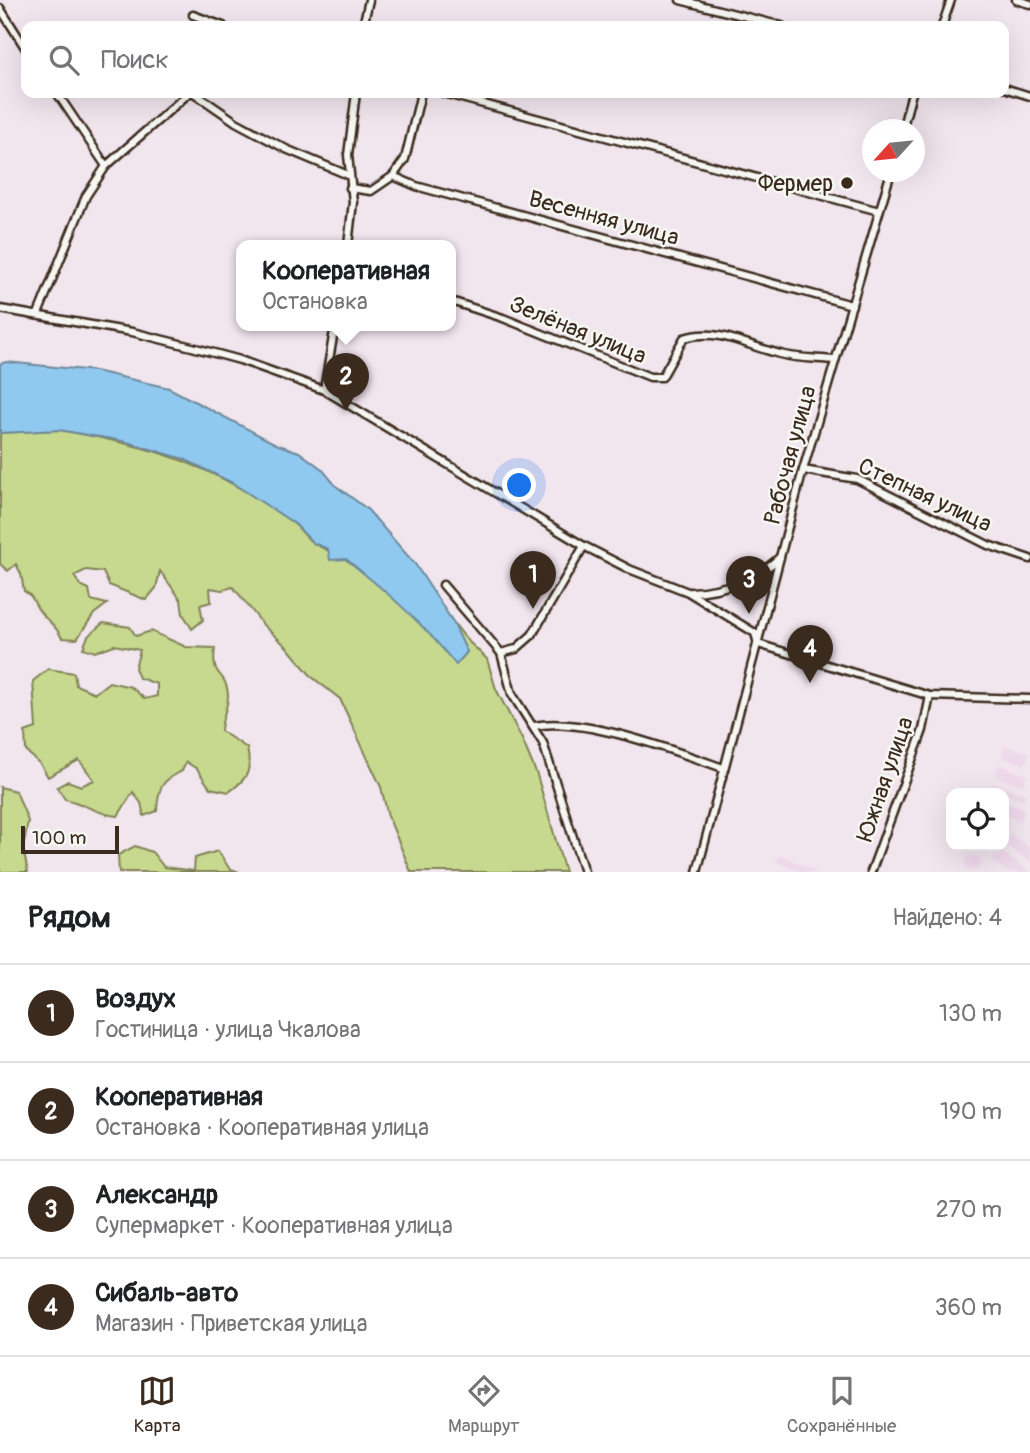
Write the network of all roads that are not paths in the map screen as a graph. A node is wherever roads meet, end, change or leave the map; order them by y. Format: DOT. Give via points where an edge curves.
graph roads {
  1 [pos="369,0"];
  2 [pos="680,0"];
  3 [pos="951,0"];
  4 [pos="1016,0"];
  5 [pos="1030,4"];
  6 [pos="0,8"];
  7 [pos="192,15"];
  8 [pos="209,21"];
  9 [pos="364,21"];
  10 [pos="762,21"];
  11 [pos="944,21"];
  12 [pos="21,41"];
  13 [pos="1009,90"];
  14 [pos="1030,96"];
  15 [pos="60,98"];
  16 [pos="183,98"];
  17 [pos="201,98"];
  18 [pos="356,98"];
  19 [pos="420,98"];
  20 [pos="461,98"];
  21 [pos="911,98"];
  22 [pos="905,119"];
  23 [pos="106,166"];
  24 [pos="348,175"];
  25 [pos="393,176"];
  26 [pos="888,182"];
  27 [pos="350,188"];
  28 [pos="879,211"];
  29 [pos="349,240"];
  30 [pos="456,303"];
  31 [pos="852,305"];
  32 [pos="0,308"];
  33 [pos="38,314"];
  34 [pos="334,331"];
  35 [pos="835,360"];
  36 [pos="324,390"];
  37 [pos="803,470"];
  38 [pos="584,546"];
  39 [pos="781,556"];
  40 [pos="1030,559"];
  41 [pos="443,585"];
  42 [pos="688,592"];
  43 [pos="758,644"];
  44 [pos="501,653"];
  45 [pos="930,696"];
  46 [pos="1030,699"];
  47 [pos="534,726"];
  48 [pos="723,768"];
  49 [pos="584,872"];
  50 [pos="696,872"];
  51 [pos="871,872"];
  1 -- 9 [label="street"];
  2 -- 10 [label="street"];
  3 -- 11 [label="street"];
  4 -- 5 [label="street"];
  6 -- 12 [label="street"];
  7 -- 8 [label="street"];
  13 -- 14 [label="street"];
  15 -- 23 [label="street"];
  16 -- 23 [label="street"];
  17 -- 24 [label="street" via="286,149"];
  18 -- 24 [label="street"];
  19 -- 25 [label="street" via="405,159"];
  20 -- 28 [label="street"];
  21 -- 22 [label="street"];
  23 -- 33 [label="street" via="86,196"];
  24 -- 27 [label="street"];
  25 -- 27 [label="street" via="371,191"];
  25 -- 31 [label="street, Весенняя улица" via="415,186"];
  26 -- 28 [label="street, Рабочая улица"];
  27 -- 29 [label="street"];
  28 -- 31 [label="street, Рабочая улица"];
  30 -- 35 [label="street, Зелёная улица" via="650,377 662,377 684,338 700,333 782,355"];
  31 -- 35 [label="street, Рабочая улица"];
  32 -- 33 [label="street"];
  33 -- 36 [label="street" via="192,347"];
  34 -- 36 [label="street"];
  35 -- 37 [label="street, Рабочая улица"];
  36 -- 38 [label="street"];
  37 -- 39 [label="street, Рабочая улица"];
  37 -- 40 [label="street, Степная улица" via="857,479 988,545"];
  38 -- 42 [label="street"];
  38 -- 44 [label="street" via="532,635 516,649"];
  39 -- 42 [label="street" via="753,576"];
  39 -- 43 [label="street, Рабочая улица"];
  41 -- 44 [label="street"];
  42 -- 43 [label="street" via="755,633"];
  43 -- 45 [label="street"];
  43 -- 48 [label="street, Рабочая улица"];
  44 -- 47 [label="street" via="512,694"];
  45 -- 46 [label="street"];
  45 -- 51 [label="street, Южная улица" via="923,730"];
  47 -- 48 [label="street" via="548,723 620,736"];
  47 -- 49 [label="street"];
  48 -- 50 [label="street, Рабочая улица"];
}
